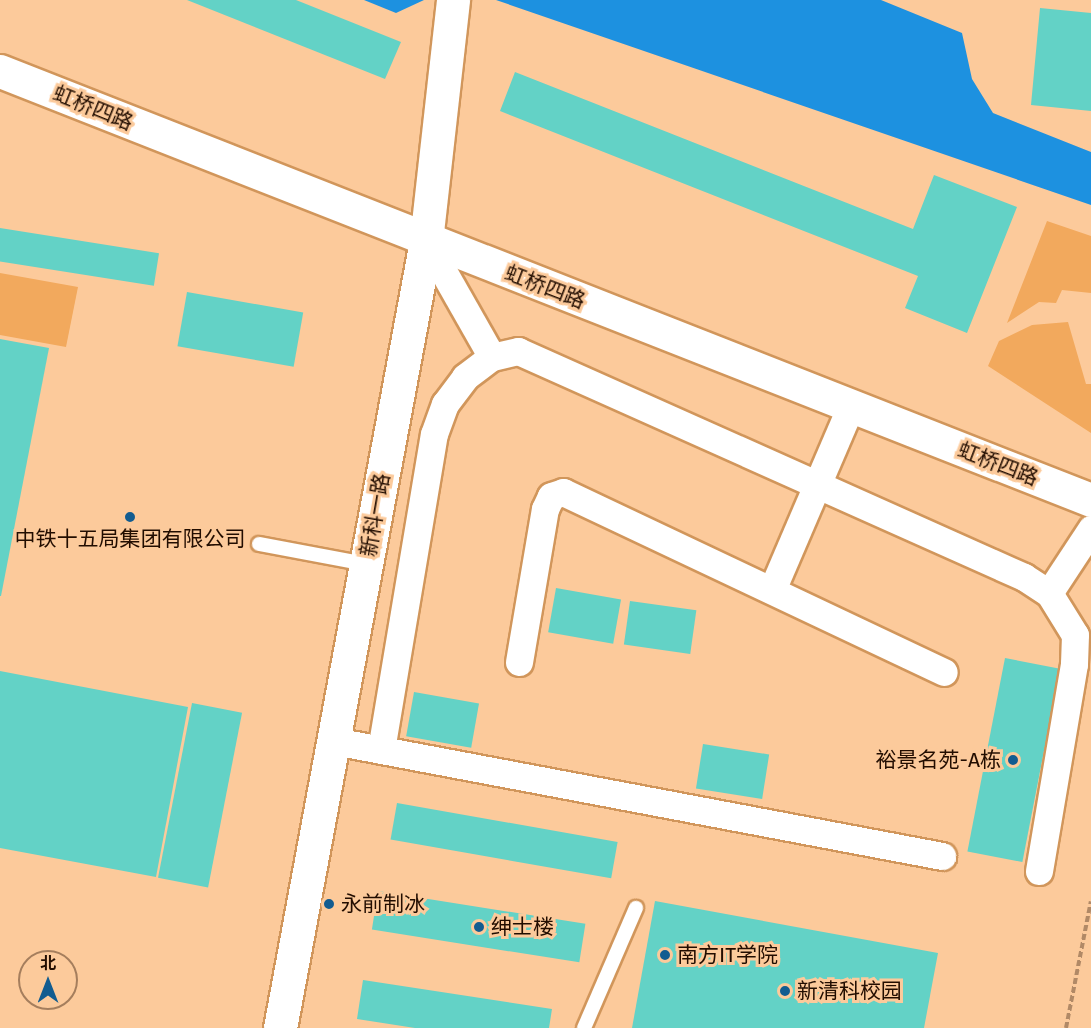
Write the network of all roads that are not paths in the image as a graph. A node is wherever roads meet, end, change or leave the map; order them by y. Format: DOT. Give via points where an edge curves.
graph roads {
  1 [pos="453,7"];
  2 [pos="0,70"];
  3 [pos="426,241"];
  4 [pos="492,357"];
  5 [pos="851,406"];
  6 [pos="818,485"];
  7 [pos="1091,500"];
  8 [pos="1091,529"];
  9 [pos="259,544"];
  10 [pos="366,564"];
  11 [pos="772,590"];
  12 [pos="1049,593"];
  13 [pos="519,662"];
  14 [pos="944,672"];
  15 [pos="334,741"];
  16 [pos="381,750"];
  17 [pos="942,856"];
  18 [pos="1039,871"];
  19 [pos="636,908"];
  20 [pos="280,1028"];
  21 [pos="584,1028"];
  1 -- 3 [label="street, 新科一路"];
  2 -- 3 [label="street, 虹桥四路"];
  3 -- 4 [label="street"];
  3 -- 5 [label="street, 虹桥四路"];
  3 -- 10 [label="street, 新科一路"];
  4 -- 6 [label="street" via="518,351"];
  4 -- 16 [label="street" via="465,377 445,404 434,434"];
  5 -- 6 [label="street"];
  5 -- 7 [label="street, 虹桥四路"];
  6 -- 11 [label="street"];
  6 -- 12 [label="street" via="1024,577"];
  8 -- 12 [label="street"];
  9 -- 10 [label="lane"];
  10 -- 15 [label="street, 新科一路"];
  11 -- 13 [label="street" via="563,492 551,496 544,509"];
  11 -- 14 [label="street"];
  12 -- 18 [label="street" via="1075,635 1074,664"];
  15 -- 16 [label="street"];
  15 -- 20 [label="street, 新科一路"];
  16 -- 17 [label="street"];
  19 -- 21 [label="lane"];
}
